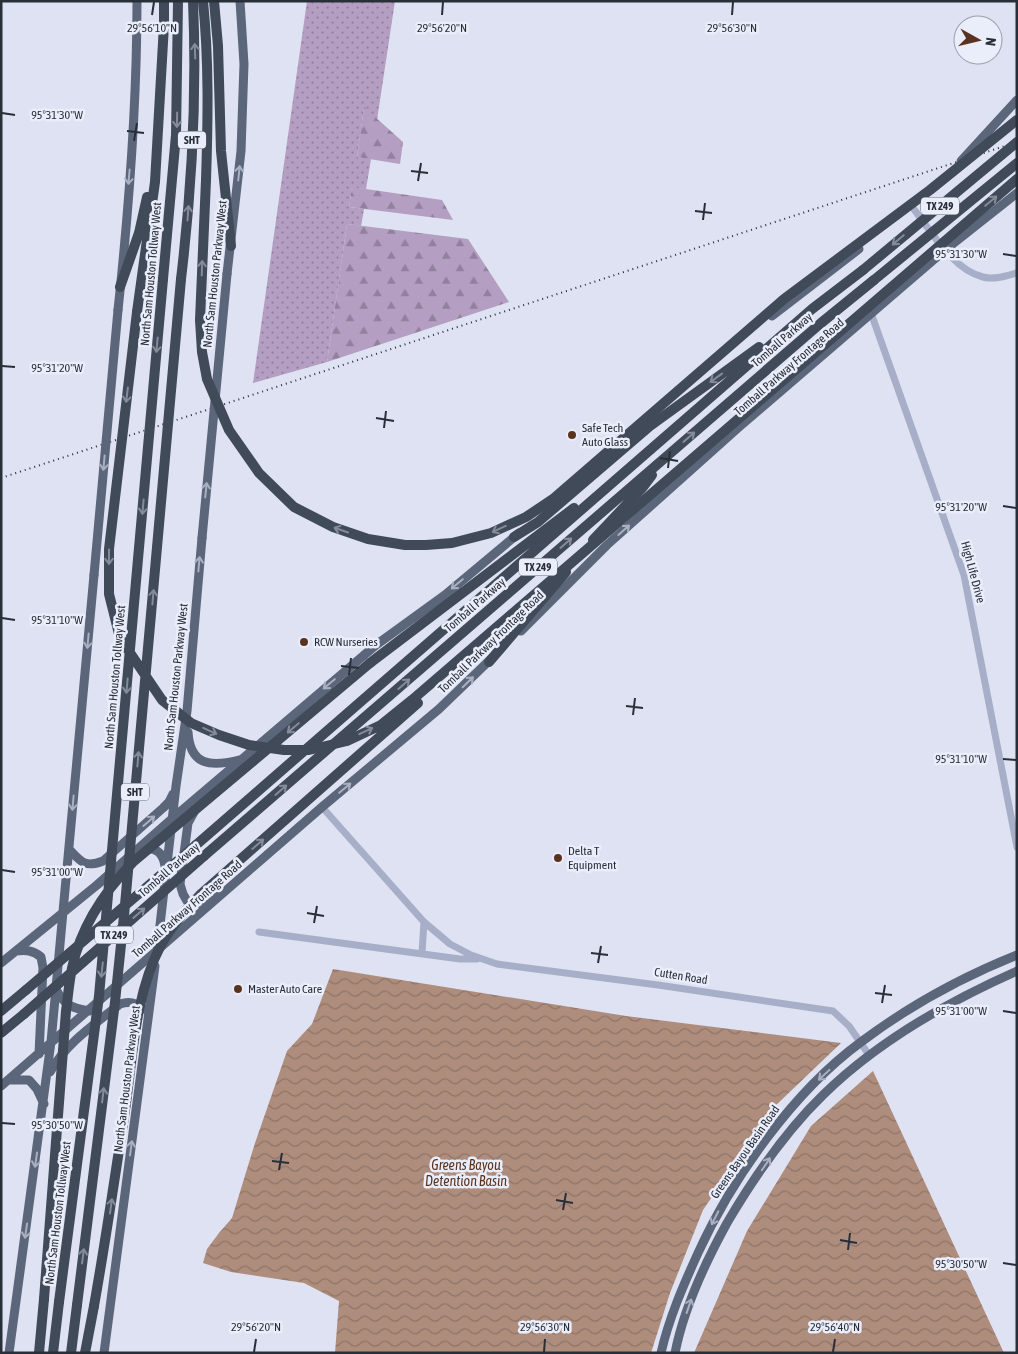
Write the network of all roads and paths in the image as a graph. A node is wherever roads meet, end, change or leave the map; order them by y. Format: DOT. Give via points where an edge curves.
graph roads {
  1 [pos="137,1"];
  2 [pos="162,1"];
  3 [pos="178,1"];
  4 [pos="193,1"];
  5 [pos="203,1"];
  6 [pos="214,1"];
  7 [pos="240,1"];
  8 [pos="1017,100"];
  9 [pos="1017,120"];
  10 [pos="1017,142"];
  11 [pos="1017,163"];
  12 [pos="1017,179"];
  13 [pos="1017,193"];
  14 [pos="913,208"];
  15 [pos="231,246"];
  16 [pos="945,250"];
  17 [pos="1017,272"];
  18 [pos="120,286"];
  19 [pos="812,309"];
  20 [pos="871,314"];
  21 [pos="656,445"];
  22 [pos="664,458"];
  23 [pos="514,537"];
  24 [pos="596,541"];
  25 [pos="488,662"];
  26 [pos="187,711"];
  27 [pos="241,759"];
  28 [pos="214,783"];
  29 [pos="176,786"];
  30 [pos="322,807"];
  31 [pos="173,818"];
  32 [pos="1017,847"];
  33 [pos="69,849"];
  34 [pos="133,853"];
  35 [pos="166,874"];
  36 [pos="229,889"];
  37 [pos="63,912"];
  38 [pos="424,922"];
  39 [pos="259,932"];
  40 [pos="16,951"];
  41 [pos="157,952"];
  42 [pos="422,953"];
  43 [pos="1017,955"];
  44 [pos="484,959"];
  45 [pos="1,963"];
  46 [pos="1017,971"];
  47 [pos="56,988"];
  48 [pos="1,1011"];
  49 [pos="89,1011"];
  50 [pos="148,1021"];
  51 [pos="1,1033"];
  52 [pos="51,1042"];
  53 [pos="860,1043"];
  54 [pos="38,1054"];
  55 [pos="869,1056"];
  56 [pos="47,1077"];
  57 [pos="5,1083"];
  58 [pos="44,1104"];
  59 [pos="9,1353"];
  60 [pos="39,1353"];
  61 [pos="53,1353"];
  62 [pos="71,1353"];
  63 [pos="85,1353"];
  64 [pos="104,1353"];
  65 [pos="661,1353"];
  66 [pos="675,1353"];
  1 -- 18 [label="main road, one-way" via="137,72"];
  2 -- 18 [label="highway" via="150,181 139,233"];
  2 -- 24 [label="highway, one-way, bridge" via="164,25 154,182 109,549 109,594 120,638 162,700 191,723 249,745 309,750 346,741 381,725"];
  3 -- 61 [label="highway, North Sam Houston Tollway West / SHT, one-way, bridge" via="176,135 99,996"];
  62 -- 4 [label="highway, SHT, one-way, bridge" via="124,916 189,212 196,58"];
  9 -- 5 [label="highway, one-way, bridge" via="930,190 784,299 553,499 526,517 491,533 452,543 405,544 368,539 333,527 294,507 259,473 229,430 207,379 200,320 209,107"];
  6 -- 15 [label="highway" via="221,151"];
  15 -- 7 [label="main road, North Sam Houston Parkway West, one-way" via="241,151 244,64"];
  8 -- 14 [label="main road"];
  10 -- 19 [label="highway, Tomball Parkway / TX 249, one-way, bridge"];
  22 -- 11 [label="highway, Tomball Parkway / TX 249, one-way, bridge" via="821,323"];
  24 -- 12 [label="highway, one-way, bridge"];
  13 -- 16 [label="main road, Tomball Parkway Frontage Road"];
  14 -- 16 [label="street"];
  14 -- 23 [label="main road" via="779,310"];
  26 -- 15 [label="main road, North Sam Houston Parkway West, one-way, bridge"];
  16 -- 17 [label="street" via="965,271 983,278"];
  16 -- 20 [label="main road, Tomball Parkway Frontage Road"];
  18 -- 33 [label="main road, one-way, bridge"];
  19 -- 21 [label="highway, Tomball Parkway / TX 249"];
  19 -- 23 [label="highway, one-way" via="650,426 538,522"];
  25 -- 20 [label="main road, Tomball Parkway Frontage Road, one-way" via="607,545"];
  20 -- 32 [label="street, High Life Drive" via="964,575"];
  21 -- 48 [label="highway, Tomball Parkway / TX 249, bridge"];
  21 -- 60 [label="highway, one-way, bridge" via="370,663 133,862 96,906 72,969 66,1011"];
  22 -- 25 [label="highway" via="643,487"];
  51 -- 22 [label="highway, Tomball Parkway / TX 249, one-way, bridge"];
  23 -- 27 [label="main road, one-way" via="445,595 376,644"];
  63 -- 24 [label="highway, one-way, bridge" via="110,1212 138,1017 160,946 200,894 544,594"];
  30 -- 25 [label="main road, Tomball Parkway Frontage Road, one-way" via="439,709"];
  26 -- 27 [label="main road" via="188,742 193,754 210,764 221,765"];
  26 -- 29 [label="main road, North Sam Houston Parkway West"];
  27 -- 28 [label="main road"];
  28 -- 31 [label="main road"];
  28 -- 36 [label="main road" via="188,823 180,884 187,901 193,904"];
  29 -- 31 [label="main road, North Sam Houston Parkway West"];
  33 -- 29 [label="main road, one-way" via="86,864 103,861 164,808"];
  30 -- 36 [label="main road, Tomball Parkway Frontage Road"];
  30 -- 38 [label="street, Cutten Road"];
  31 -- 34 [label="main road"];
  31 -- 35 [label="main road, North Sam Houston Parkway West"];
  33 -- 37 [label="main road"];
  34 -- 35 [label="main road" via="146,848 159,852"];
  34 -- 37 [label="main road"];
  35 -- 41 [label="main road, North Sam Houston Parkway West"];
  36 -- 41 [label="main road, Tomball Parkway Frontage Road"];
  37 -- 40 [label="main road"];
  37 -- 47 [label="main road"];
  38 -- 42 [label="street"];
  38 -- 44 [label="street, Cutten Road" via="450,944"];
  39 -- 42 [label="street, Cutten Road"];
  40 -- 45 [label="main road"];
  40 -- 54 [label="main road" via="36,952 41,957"];
  41 -- 49 [label="main road, Tomball Parkway Frontage Road"];
  41 -- 50 [label="main road, North Sam Houston Parkway West"];
  42 -- 44 [label="street, Cutten Road"];
  43 -- 53 [label="main road" via="967,976"];
  44 -- 53 [label="street, Cutten Road" via="497,964 833,1012 849,1026"];
  46 -- 55 [label="main road" via="920,1020"];
  47 -- 49 [label="main road" via="64,1002"];
  47 -- 52 [label="main road"];
  49 -- 52 [label="main road, Tomball Parkway Frontage Road"];
  50 -- 56 [label="main road" via="139,1005 120,1004 67,1048"];
  64 -- 50 [label="main road, North Sam Houston Parkway West, one-way"];
  52 -- 54 [label="main road, Tomball Parkway Frontage Road"];
  52 -- 56 [label="main road"];
  53 -- 55 [label="street, Cutten Road"];
  53 -- 65 [label="main road, Greens Bayou Basin Road, one-way" via="788,1112 724,1201 680,1292"];
  54 -- 57 [label="main road, Tomball Parkway Frontage Road"];
  66 -- 55 [label="main road, Greens Bayou Basin Road, one-way" via="695,1290 738,1205 778,1146 804,1115"];
  56 -- 58 [label="main road"];
  57 -- 58 [label="main road" via="29,1080"];
  58 -- 59 [label="main road, one-way"];
}
